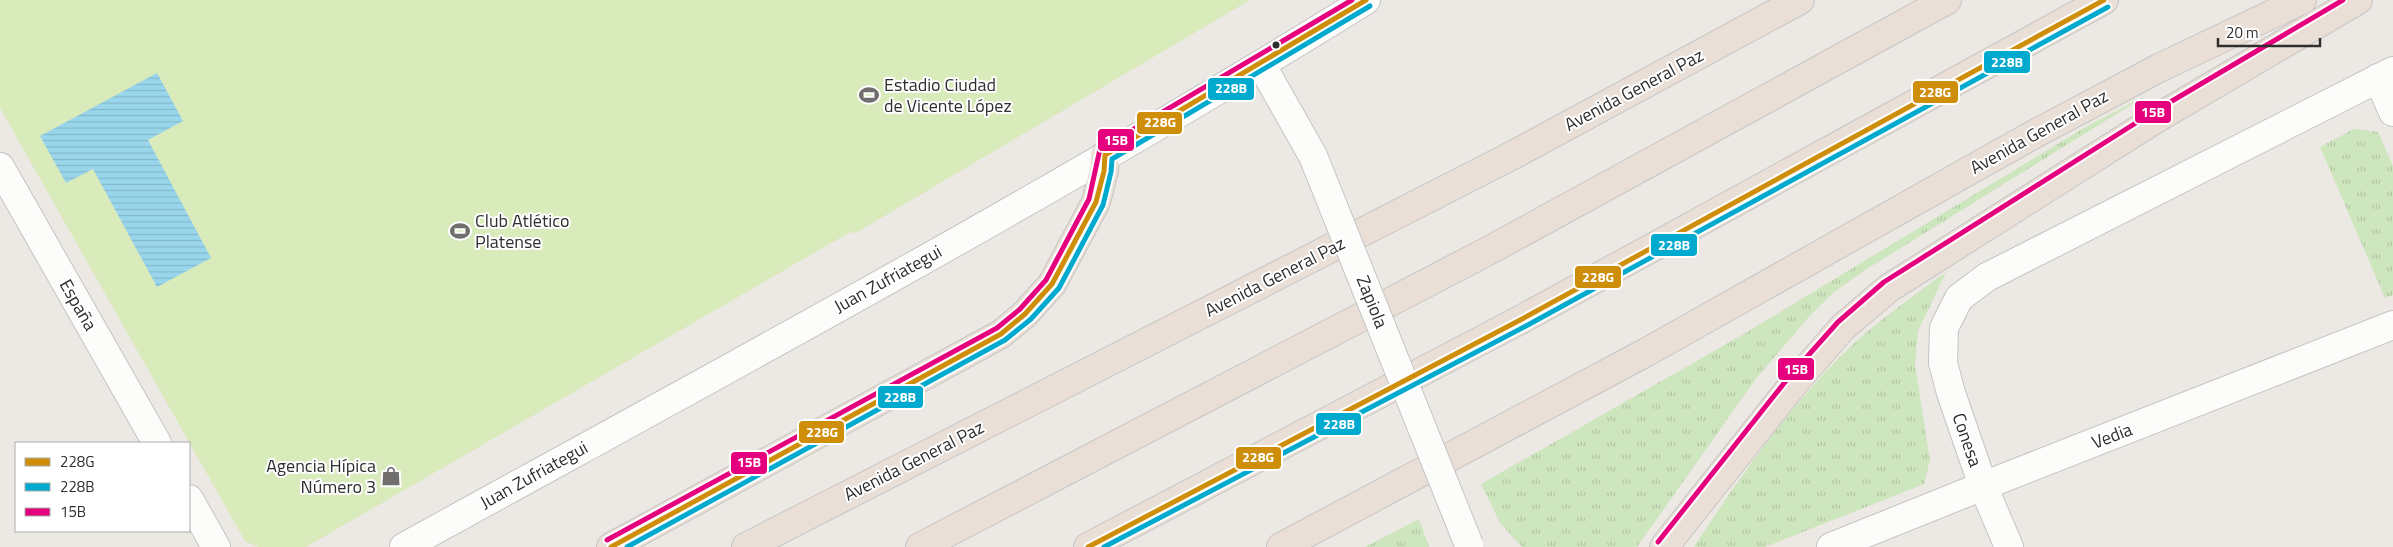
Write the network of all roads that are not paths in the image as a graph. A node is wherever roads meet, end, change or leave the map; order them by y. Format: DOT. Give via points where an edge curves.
graph roads {
  1 [pos="1366,0"];
  2 [pos="1800,0"];
  3 [pos="1947,0"];
  4 [pos="2104,0"];
  5 [pos="2302,0"];
  6 [pos="2358,0"];
  7 [pos="1261,64"];
  8 [pos="2386,74"];
  9 [pos="2393,112"];
  10 [pos="1105,156"];
  11 [pos="0,167"];
  12 [pos="2393,325"];
  13 [pos="156,442"];
  14 [pos="1983,486"];
  15 [pos="190,501"];
  16 [pos="1470,546"];
  17 [pos="216,547"];
  18 [pos="404,547"];
  19 [pos="611,547"];
  20 [pos="746,547"];
  21 [pos="920,547"];
  22 [pos="1088,547"];
  23 [pos="1281,547"];
  24 [pos="1664,547"];
  25 [pos="1831,547"];
  26 [pos="2009,547"];
  1 -- 7 [label="street, Juan Zufriategui"];
  2 -- 20 [label="highway, Avenida General Paz" via="1515,154"];
  3 -- 21 [label="highway" via="1488,251"];
  4 -- 22 [label="highway" via="1522,319"];
  5 -- 23 [label="highway, Avenida General Paz" via="2157,69 2029,137 1645,353"];
  6 -- 24 [label="highway" via="2154,120 1889,288 1843,327 1795,382"];
  7 -- 10 [label="street, Juan Zufriategui"];
  7 -- 16 [label="street, Zapiola, bridge" via="1313,156"];
  8 -- 9 [label="street"];
  8 -- 14 [label="street, Conesa" via="1987,277 1959,298 1944,328 1943,363"];
  10 -- 18 [label="street, Juan Zufriategui"];
  10 -- 19 [label="highway" via="1096,202 1052,284 1026,314 1000,334"];
  11 -- 13 [label="street, España"];
  12 -- 14 [label="street, Vedia"];
  14 -- 25 [label="street, Vedia"];
  14 -- 26 [label="street, Conesa"];
  15 -- 17 [label="street"];
}
